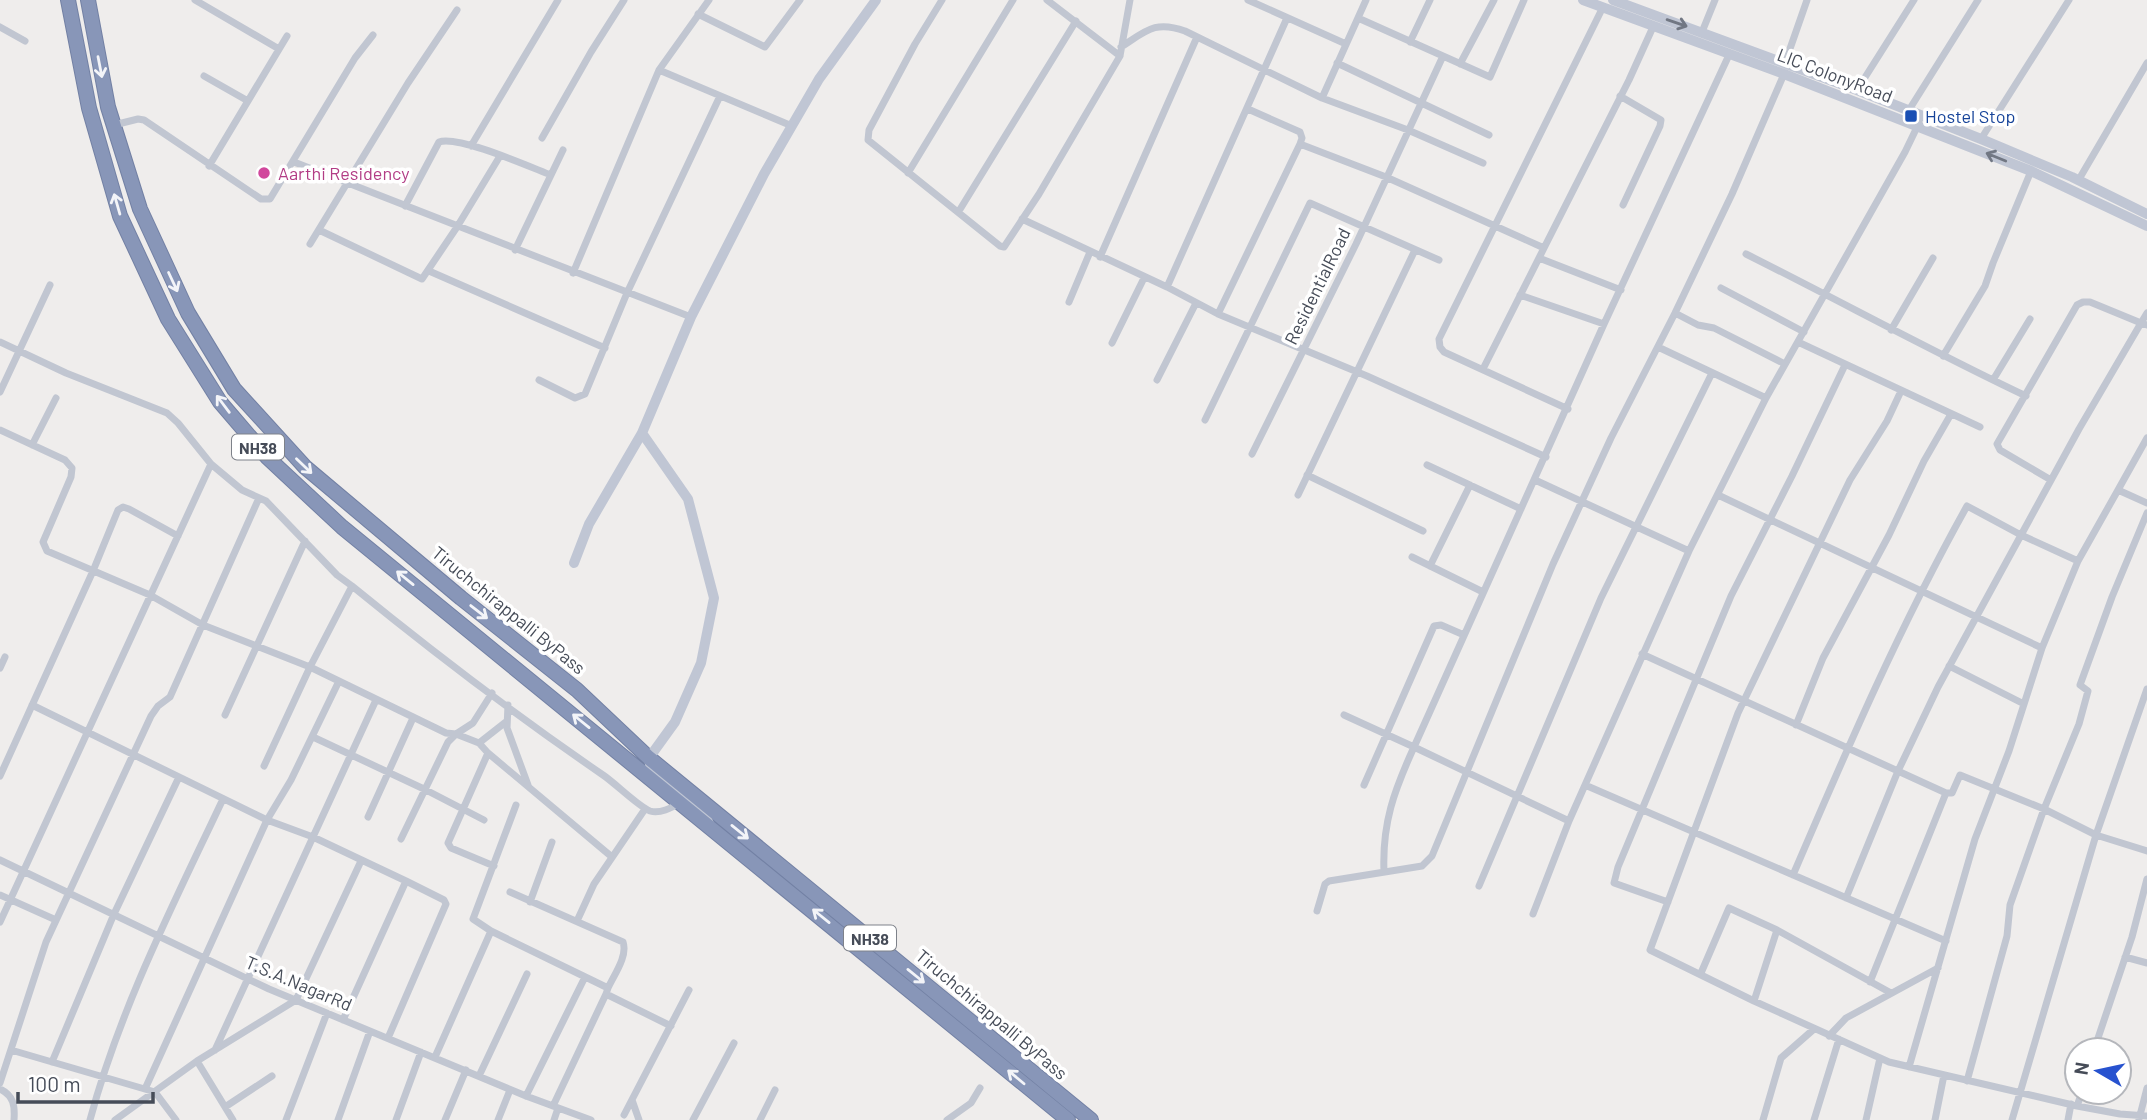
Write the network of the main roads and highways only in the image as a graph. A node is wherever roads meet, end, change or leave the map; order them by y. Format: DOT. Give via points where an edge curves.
graph roads {
  1 [pos="68,0"];
  2 [pos="88,0"];
  3 [pos="876,0"];
  4 [pos="1583,0"];
  5 [pos="1617,1"];
  6 [pos="1713,42"];
  7 [pos="1784,69"];
  8 [pos="1920,121"];
  9 [pos="2072,181"];
  10 [pos="2147,214"];
  11 [pos="2147,226"];
  12 [pos="642,433"];
  13 [pos="574,563"];
  14 [pos="577,690"];
  15 [pos="649,758"];
  16 [pos="634,764"];
  17 [pos="710,826"];
  18 [pos="1068,1120"];
  19 [pos="1091,1120"];
  16 -- 1 [label="highway, Tiruchchirappalli ByPass / NH38, one-way" via="333,519 268,458 220,402 168,319 120,216 89,108"];
  2 -- 14 [label="highway, Tiruchchirappalli ByPass / NH38, one-way" via="108,107 140,209 188,313 234,389 305,467"];
  3 -- 12 [label="main road" via="819,79 764,174 691,317"];
  4 -- 6 [label="main road, LIC ColonyRoad" via="1653,27"];
  5 -- 6 [label="main road, LIC ColonyRoad, one-way" via="1702,32"];
  6 -- 7 [label="main road, LIC ColonyRoad"];
  6 -- 7 [label="main road, LIC ColonyRoad" via="1729,55"];
  7 -- 8 [label="main road, LIC ColonyRoad"];
  7 -- 8 [label="main road, LIC ColonyRoad" via="1857,90 1909,110"];
  8 -- 9 [label="main road" via="1981,139"];
  9 -- 8 [label="main road, LIC ColonyRoad, one-way" via="2031,171"];
  9 -- 10 [label="main road"];
  9 -- 11 [label="main road, LIC ColonyRoad"];
  12 -- 13 [label="main road" via="589,524"];
  12 -- 15 [label="main road" via="688,499 714,598 701,663 675,722"];
  14 -- 15 [label="highway, Tiruchchirappalli ByPass / NH38"];
  14 -- 16 [label="highway" via="583,702 634,751"];
  15 -- 17 [label="main road, Tiruchchirappalli ByPass" via="651,770 704,813"];
  15 -- 19 [label="highway, Tiruchchirappalli ByPass / NH38, one-way"];
  16 -- 17 [label="highway, Tiruchchirappalli ByPass / NH38"];
  18 -- 17 [label="highway, Tiruchchirappalli ByPass / NH38, one-way"];
}
